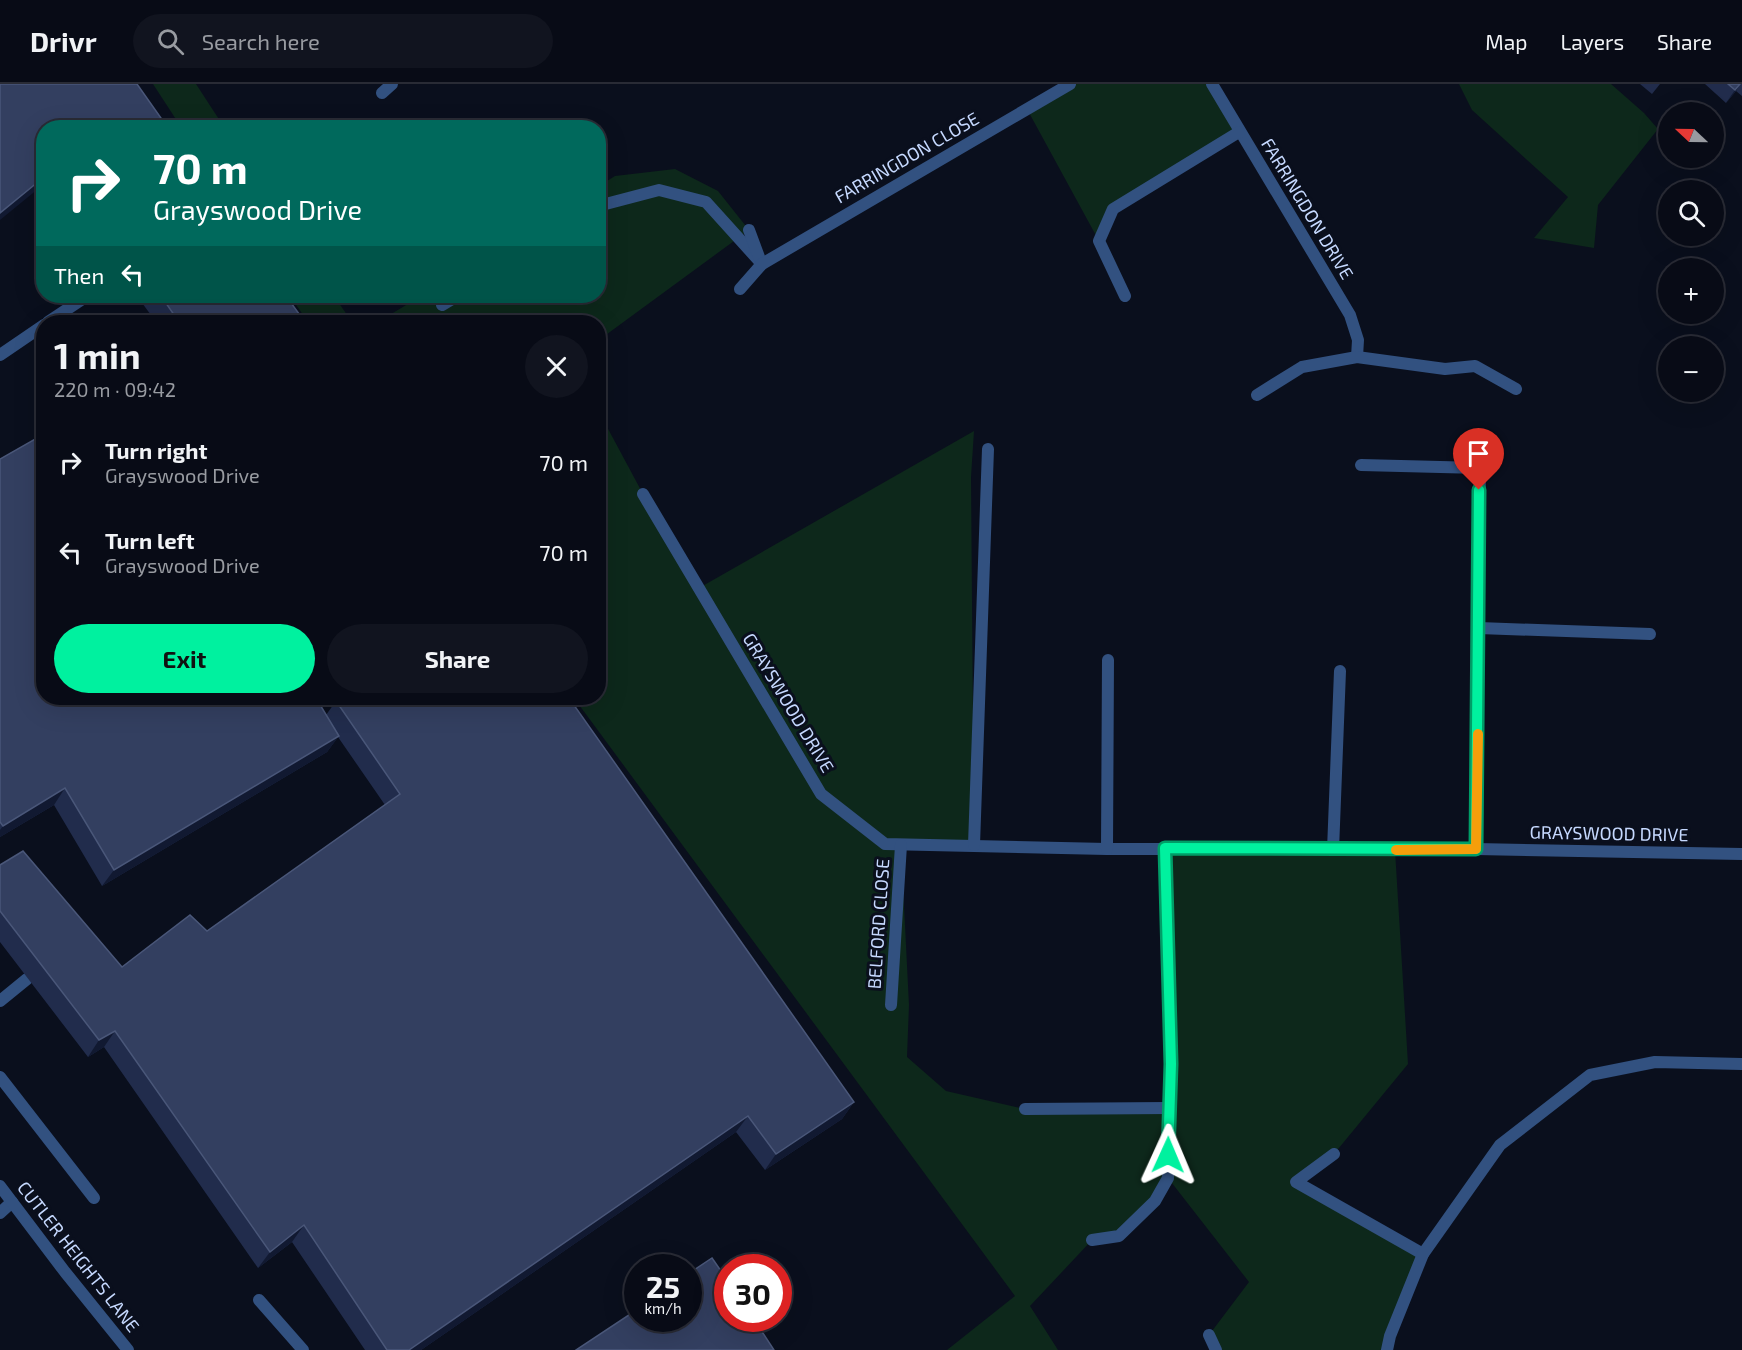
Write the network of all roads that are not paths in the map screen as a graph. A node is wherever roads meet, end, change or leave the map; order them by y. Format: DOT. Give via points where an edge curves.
graph roads {
  1 [pos="392,84"];
  2 [pos="1070,84"];
  3 [pos="1212,84"];
  4 [pos="382,93"];
  5 [pos="1239,132"];
  6 [pos="606,204"];
  7 [pos="749,230"];
  8 [pos="762,264"];
  9 [pos="740,289"];
  10 [pos="1125,296"];
  11 [pos="76,303"];
  12 [pos="445,303"];
  13 [pos="442,305"];
  14 [pos="58,315"];
  15 [pos="36,330"];
  16 [pos="0,355"];
  17 [pos="1357,357"];
  18 [pos="1516,389"];
  19 [pos="1257,395"];
  20 [pos="988,449"];
  21 [pos="1361,465"];
  22 [pos="643,494"];
  23 [pos="1479,628"];
  24 [pos="1650,634"];
  25 [pos="1108,660"];
  26 [pos="1340,671"];
  27 [pos="974,845"];
  28 [pos="902,846"];
  29 [pos="1165,848"];
  30 [pos="1107,849"];
  31 [pos="1476,849"];
  32 [pos="1333,850"];
  33 [pos="1742,854"];
  34 [pos="27,979"];
  35 [pos="0,1002"];
  36 [pos="891,1005"];
  37 [pos="1742,1064"];
  38 [pos="0,1077"];
  39 [pos="1169,1108"];
  40 [pos="1025,1109"];
  41 [pos="1334,1154"];
  42 [pos="0,1186"];
  43 [pos="94,1198"];
  44 [pos="12,1202"];
  45 [pos="0,1213"];
  46 [pos="1092,1240"];
  47 [pos="1423,1254"];
  48 [pos="259,1300"];
  49 [pos="1209,1335"];
  50 [pos="128,1350"];
  51 [pos="303,1350"];
  52 [pos="1216,1350"];
  53 [pos="1387,1350"];
  1 -- 4 [label="street"];
  2 -- 8 [label="street, FARRINGDON CLOSE"];
  3 -- 5 [label="street, FARRINGDON DRIVE"];
  5 -- 10 [label="street" via="1113,209 1099,241"];
  5 -- 17 [label="street, FARRINGDON DRIVE" via="1350,315 1358,340"];
  6 -- 8 [label="street" via="659,190 706,202"];
  7 -- 8 [label="street"];
  8 -- 9 [label="street, FARRINGDON CLOSE"];
  11 -- 14 [label="street"];
  12 -- 13 [label="street"];
  15 -- 16 [label="street"];
  17 -- 18 [label="street" via="1445,369 1475,366"];
  17 -- 19 [label="street" via="1302,367"];
  20 -- 27 [label="street"];
  21 -- 23 [label="street" via="1480,468"];
  22 -- 28 [label="street, GRAYSWOOD DRIVE" via="821,794 885,844"];
  23 -- 24 [label="street"];
  23 -- 31 [label="street"];
  25 -- 30 [label="street"];
  26 -- 32 [label="street"];
  27 -- 28 [label="street, GRAYSWOOD DRIVE"];
  27 -- 30 [label="street, GRAYSWOOD DRIVE"];
  28 -- 36 [label="street, BELFORD CLOSE"];
  29 -- 30 [label="street, GRAYSWOOD DRIVE"];
  29 -- 32 [label="street, GRAYSWOOD DRIVE"];
  29 -- 39 [label="street"];
  31 -- 32 [label="street, GRAYSWOOD DRIVE"];
  31 -- 33 [label="street, GRAYSWOOD DRIVE"];
  34 -- 35 [label="street"];
  37 -- 47 [label="street" via="1655,1062 1590,1075 1500,1145"];
  38 -- 43 [label="street"];
  39 -- 40 [label="street"];
  39 -- 46 [label="street" via="1168,1178 1155,1202 1119,1236"];
  41 -- 47 [label="street" via="1296,1182"];
  42 -- 44 [label="street, CUTLER HEIGHTS LANE"];
  44 -- 45 [label="street"];
  44 -- 50 [label="street, CUTLER HEIGHTS LANE"];
  47 -- 53 [label="street"];
  48 -- 51 [label="street"];
  49 -- 52 [label="street"];
}
